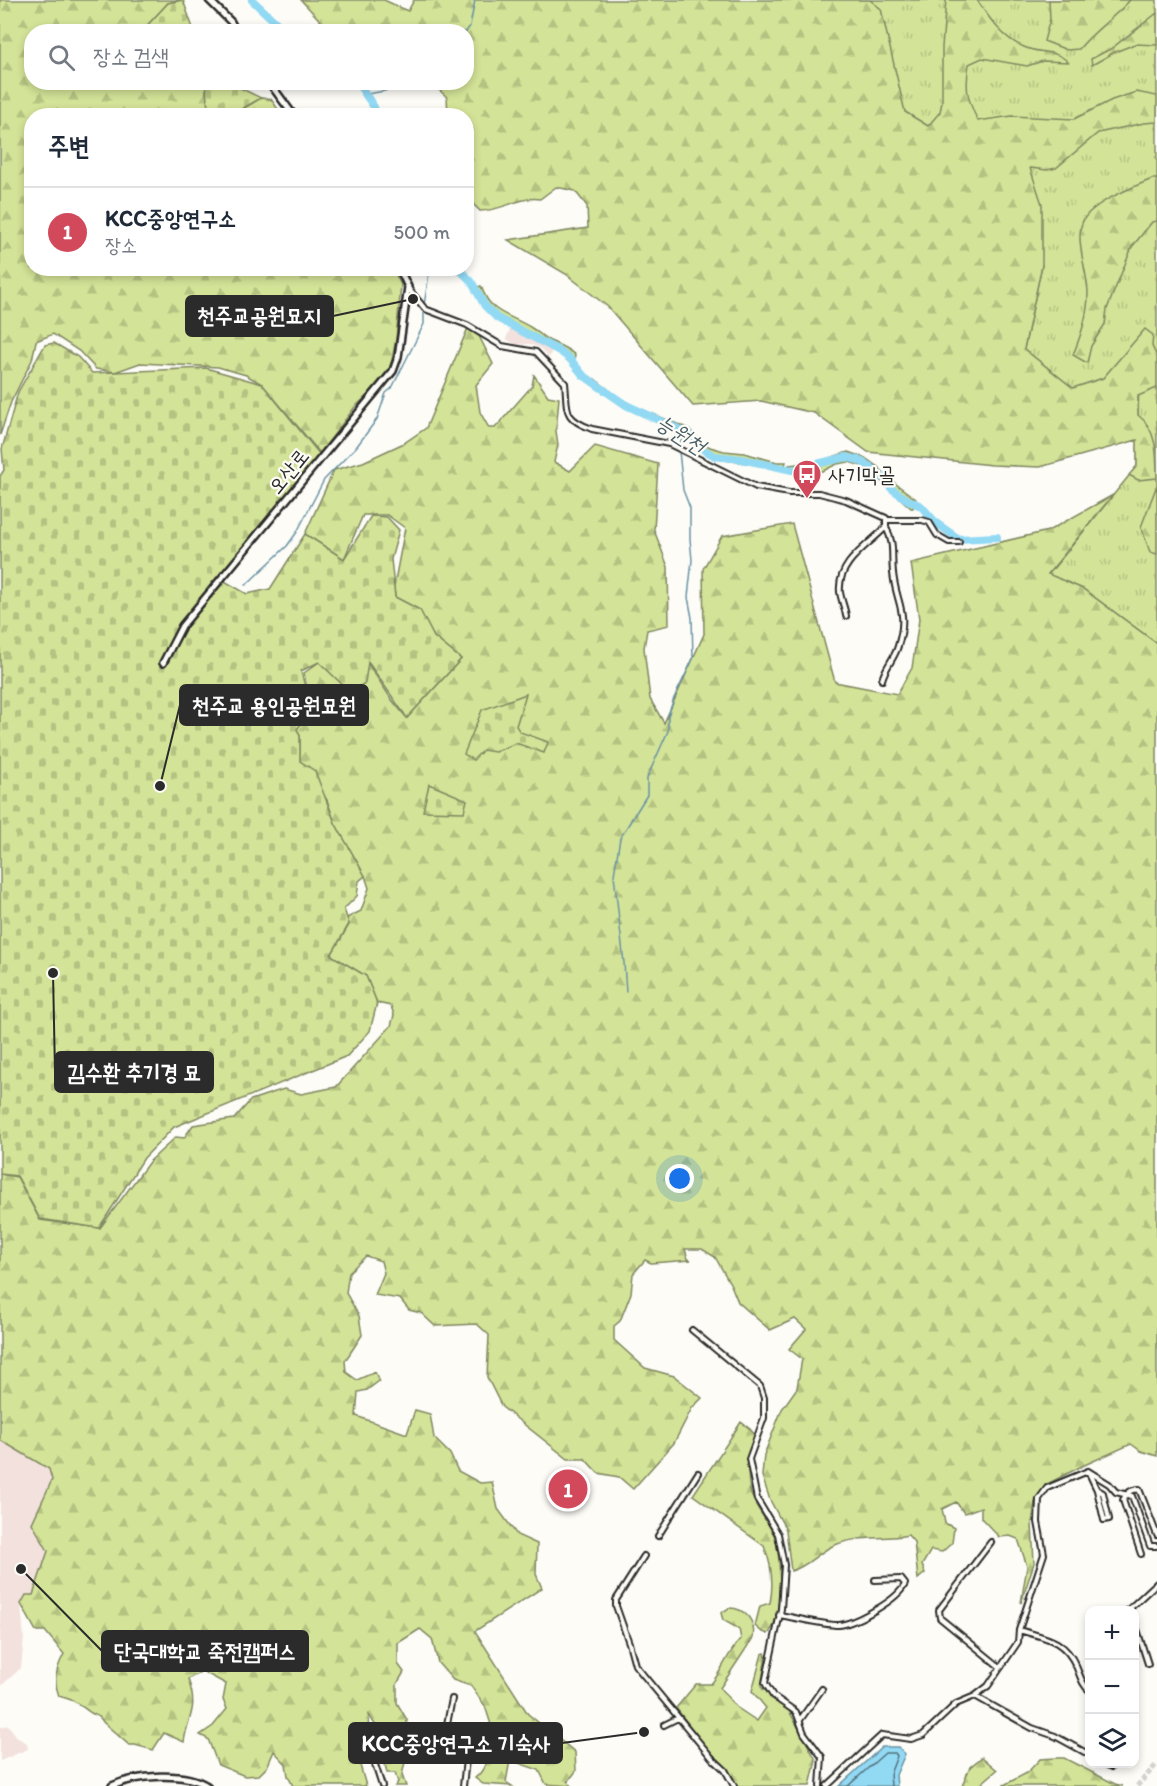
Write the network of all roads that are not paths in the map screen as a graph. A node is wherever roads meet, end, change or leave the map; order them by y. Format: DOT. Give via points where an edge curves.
graph roads {
  1 [pos="209,0"];
  2 [pos="232,24"];
  3 [pos="275,90"];
  4 [pos="288,108"];
  5 [pos="403,276"];
  6 [pos="408,287"];
  7 [pos="888,520"];
  8 [pos="886,527"];
  9 [pos="959,542"];
  10 [pos="846,616"];
  11 [pos="163,663"];
  12 [pos="882,680"];
  13 [pos="692,1330"];
  14 [pos="1088,1471"];
  15 [pos="698,1473"];
  16 [pos="1097,1490"];
  17 [pos="1126,1494"];
  18 [pos="1157,1535"];
  19 [pos="658,1536"];
  20 [pos="991,1542"];
  21 [pos="1157,1546"];
  22 [pos="1141,1554"];
  23 [pos="644,1556"];
  24 [pos="875,1580"];
  25 [pos="1157,1583"];
  26 [pos="1135,1606"];
  27 [pos="779,1615"];
  28 [pos="1019,1630"];
  29 [pos="1139,1636"];
  30 [pos="1148,1664"];
  31 [pos="1000,1667"];
  32 [pos="1085,1685"];
  33 [pos="822,1689"];
  34 [pos="975,1696"];
  35 [pos="452,1698"];
  36 [pos="678,1718"];
  37 [pos="800,1721"];
  38 [pos="664,1725"];
  39 [pos="366,1737"];
  40 [pos="1085,1753"];
  41 [pos="112,1786"];
  42 [pos="207,1786"];
  43 [pos="382,1786"];
  44 [pos="463,1786"];
  45 [pos="734,1786"];
  46 [pos="820,1786"];
  47 [pos="827,1786"];
  1 -- 2 [label="street"];
  3 -- 4 [label="street"];
  5 -- 6 [label="street"];
  6 -- 7 [label="street" via="423,307 467,325 502,346 536,352 566,384 567,412 581,425 669,444 756,487 829,495"];
  6 -- 11 [label="street, 오산로" via="393,371 182,626"];
  7 -- 8 [label="street"];
  7 -- 9 [label="street" via="929,522 937,535 949,542"];
  8 -- 10 [label="street" via="853,557 842,577 840,592"];
  8 -- 12 [label="street" via="892,541 893,574 904,619 898,649"];
  13 -- 27 [label="street" via="760,1386 764,1398 764,1418 749,1459 758,1499 780,1544 784,1565"];
  14 -- 16 [label="street"];
  14 -- 17 [label="street" via="1116,1492"];
  14 -- 28 [label="street" via="1047,1488 1039,1498 1038,1522 1044,1554"];
  15 -- 19 [label="street"];
  16 -- 16 [label="street" via="1104,1520 1109,1519 1103,1493"];
  17 -- 18 [label="street" via="1139,1489"];
  17 -- 21 [label="street" via="1132,1496 1150,1546"];
  17 -- 22 [label="street" via="1123,1500"];
  20 -- 31 [label="street" via="938,1613"];
  23 -- 36 [label="street" via="620,1592 616,1606 635,1665"];
  24 -- 27 [label="street" via="895,1578 904,1584 883,1606 839,1625"];
  25 -- 26 [label="street"];
  27 -- 37 [label="street" via="765,1683 773,1696 796,1712"];
  28 -- 31 [label="street" via="1018,1642"];
  28 -- 32 [label="street" via="1056,1641 1068,1651"];
  29 -- 30 [label="street"];
  31 -- 34 [label="street" via="988,1686"];
  33 -- 37 [label="street"];
  34 -- 40 [label="street"];
  34 -- 47 [label="street" via="956,1704 923,1735 882,1735"];
  35 -- 44 [label="street" via="447,1724 466,1760"];
  36 -- 38 [label="street"];
  36 -- 45 [label="street" via="722,1766"];
  37 -- 46 [label="street" via="822,1757"];
  39 -- 43 [label="street"];
  41 -- 42 [label="street" via="138,1778 187,1777"];
}
